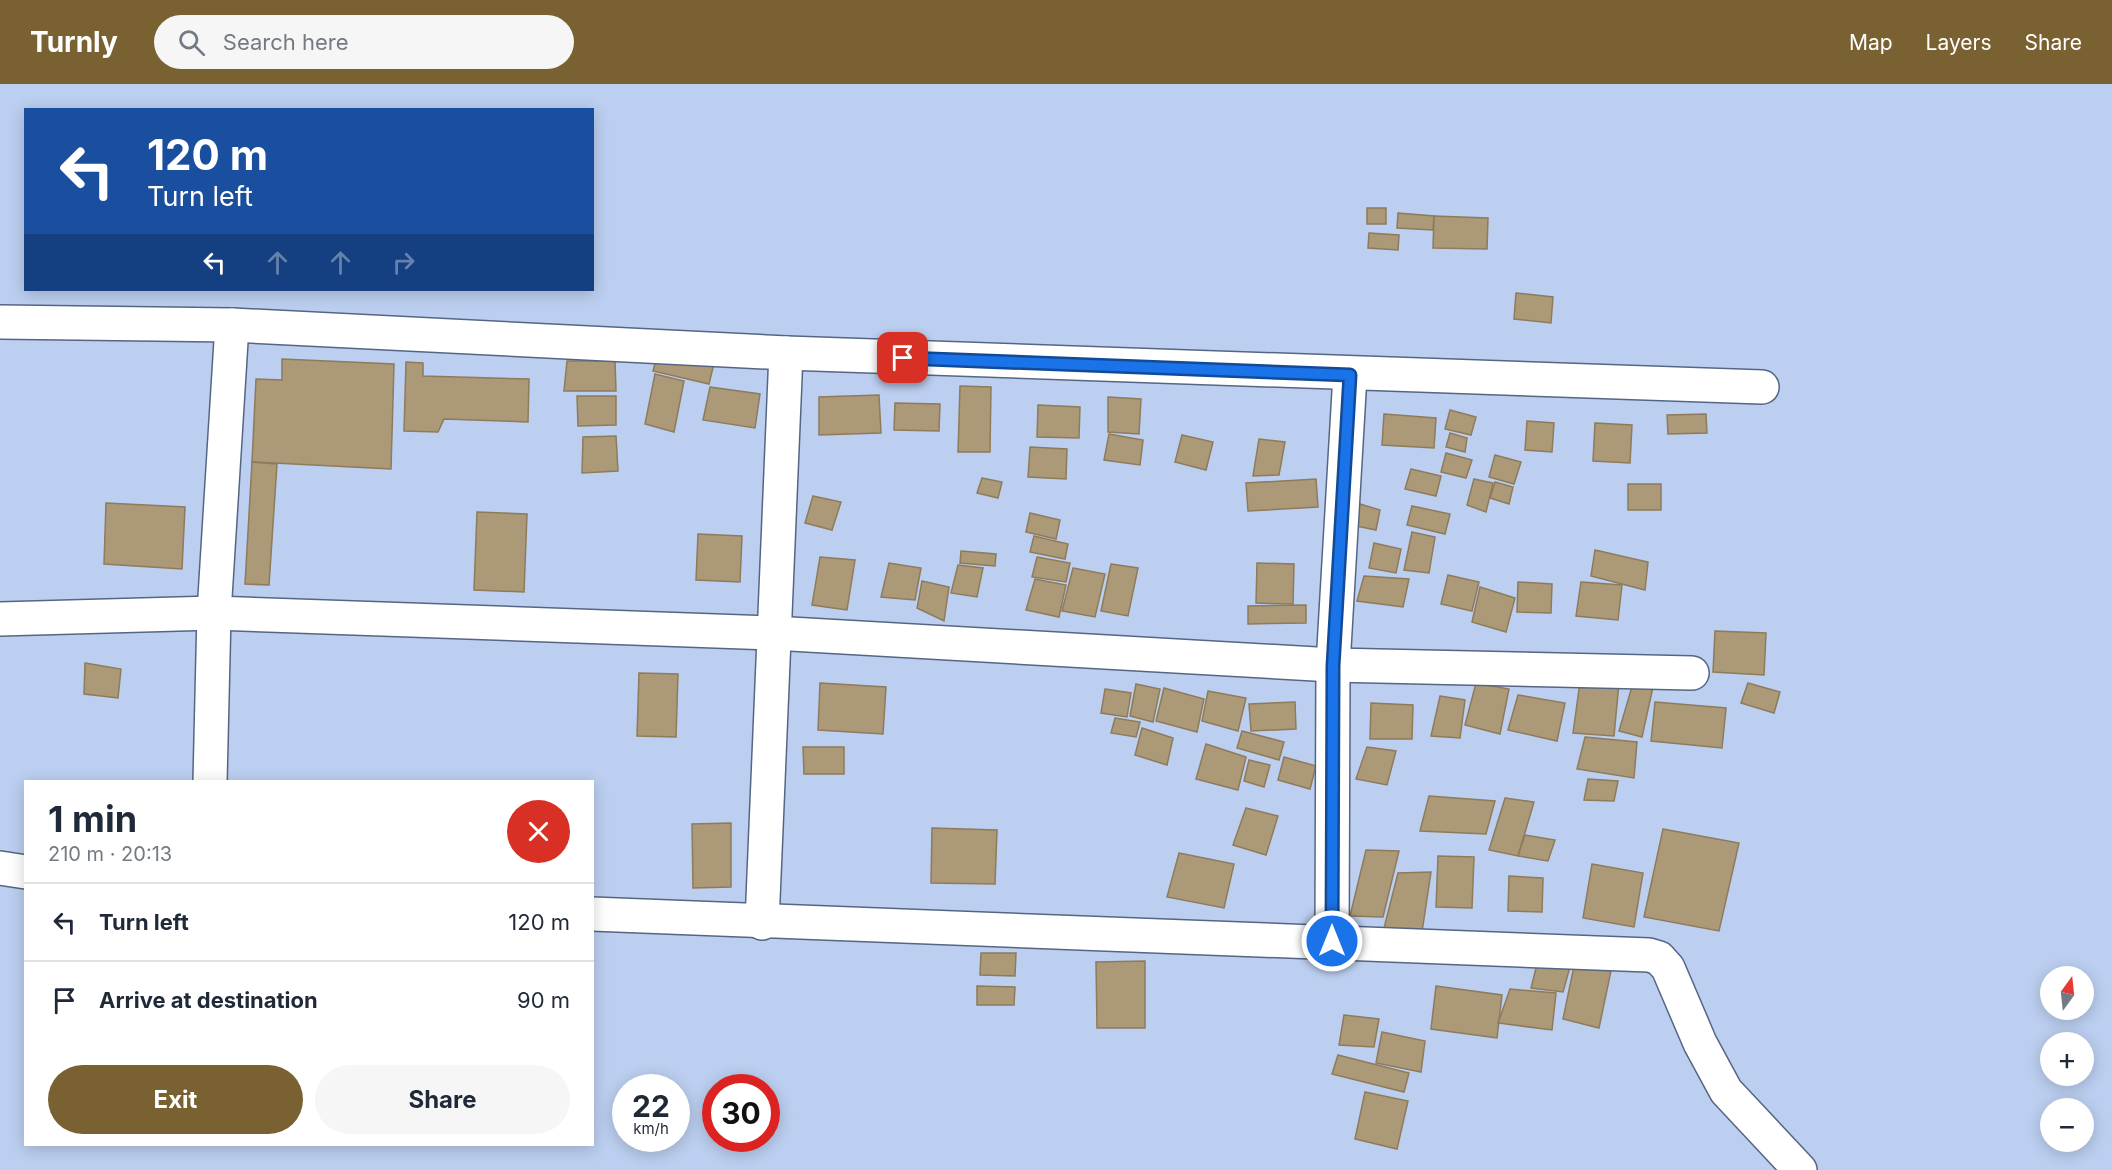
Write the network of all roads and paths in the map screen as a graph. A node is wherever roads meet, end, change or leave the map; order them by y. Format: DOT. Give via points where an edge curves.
graph roads {
  1 [pos="0,322"];
  2 [pos="232,325"];
  3 [pos="786,354"];
  4 [pos="1350,375"];
  5 [pos="1762,387"];
  6 [pos="214,613"];
  7 [pos="0,619"];
  8 [pos="773,633"];
  9 [pos="1333,666"];
  10 [pos="1692,673"];
  11 [pos="210,780"];
  12 [pos="0,868"];
  13 [pos="24,872"];
  14 [pos="594,914"];
  15 [pos="762,923"];
  16 [pos="1332,941"];
  17 [pos="1800,1170"];
  1 -- 2 [label="street"];
  2 -- 3 [label="street"];
  2 -- 6 [label="street"];
  3 -- 4 [label="street"];
  3 -- 8 [label="street"];
  4 -- 5 [label="street"];
  4 -- 9 [label="street"];
  6 -- 7 [label="street"];
  6 -- 8 [label="street"];
  6 -- 11 [label="street"];
  8 -- 9 [label="street"];
  8 -- 15 [label="street"];
  9 -- 10 [label="street"];
  9 -- 16 [label="street"];
  12 -- 13 [label="street"];
  14 -- 15 [label="street"];
  15 -- 16 [label="street"];
  16 -- 17 [label="street" via="1659,958 1668,968 1700,1043 1726,1091"];
}
